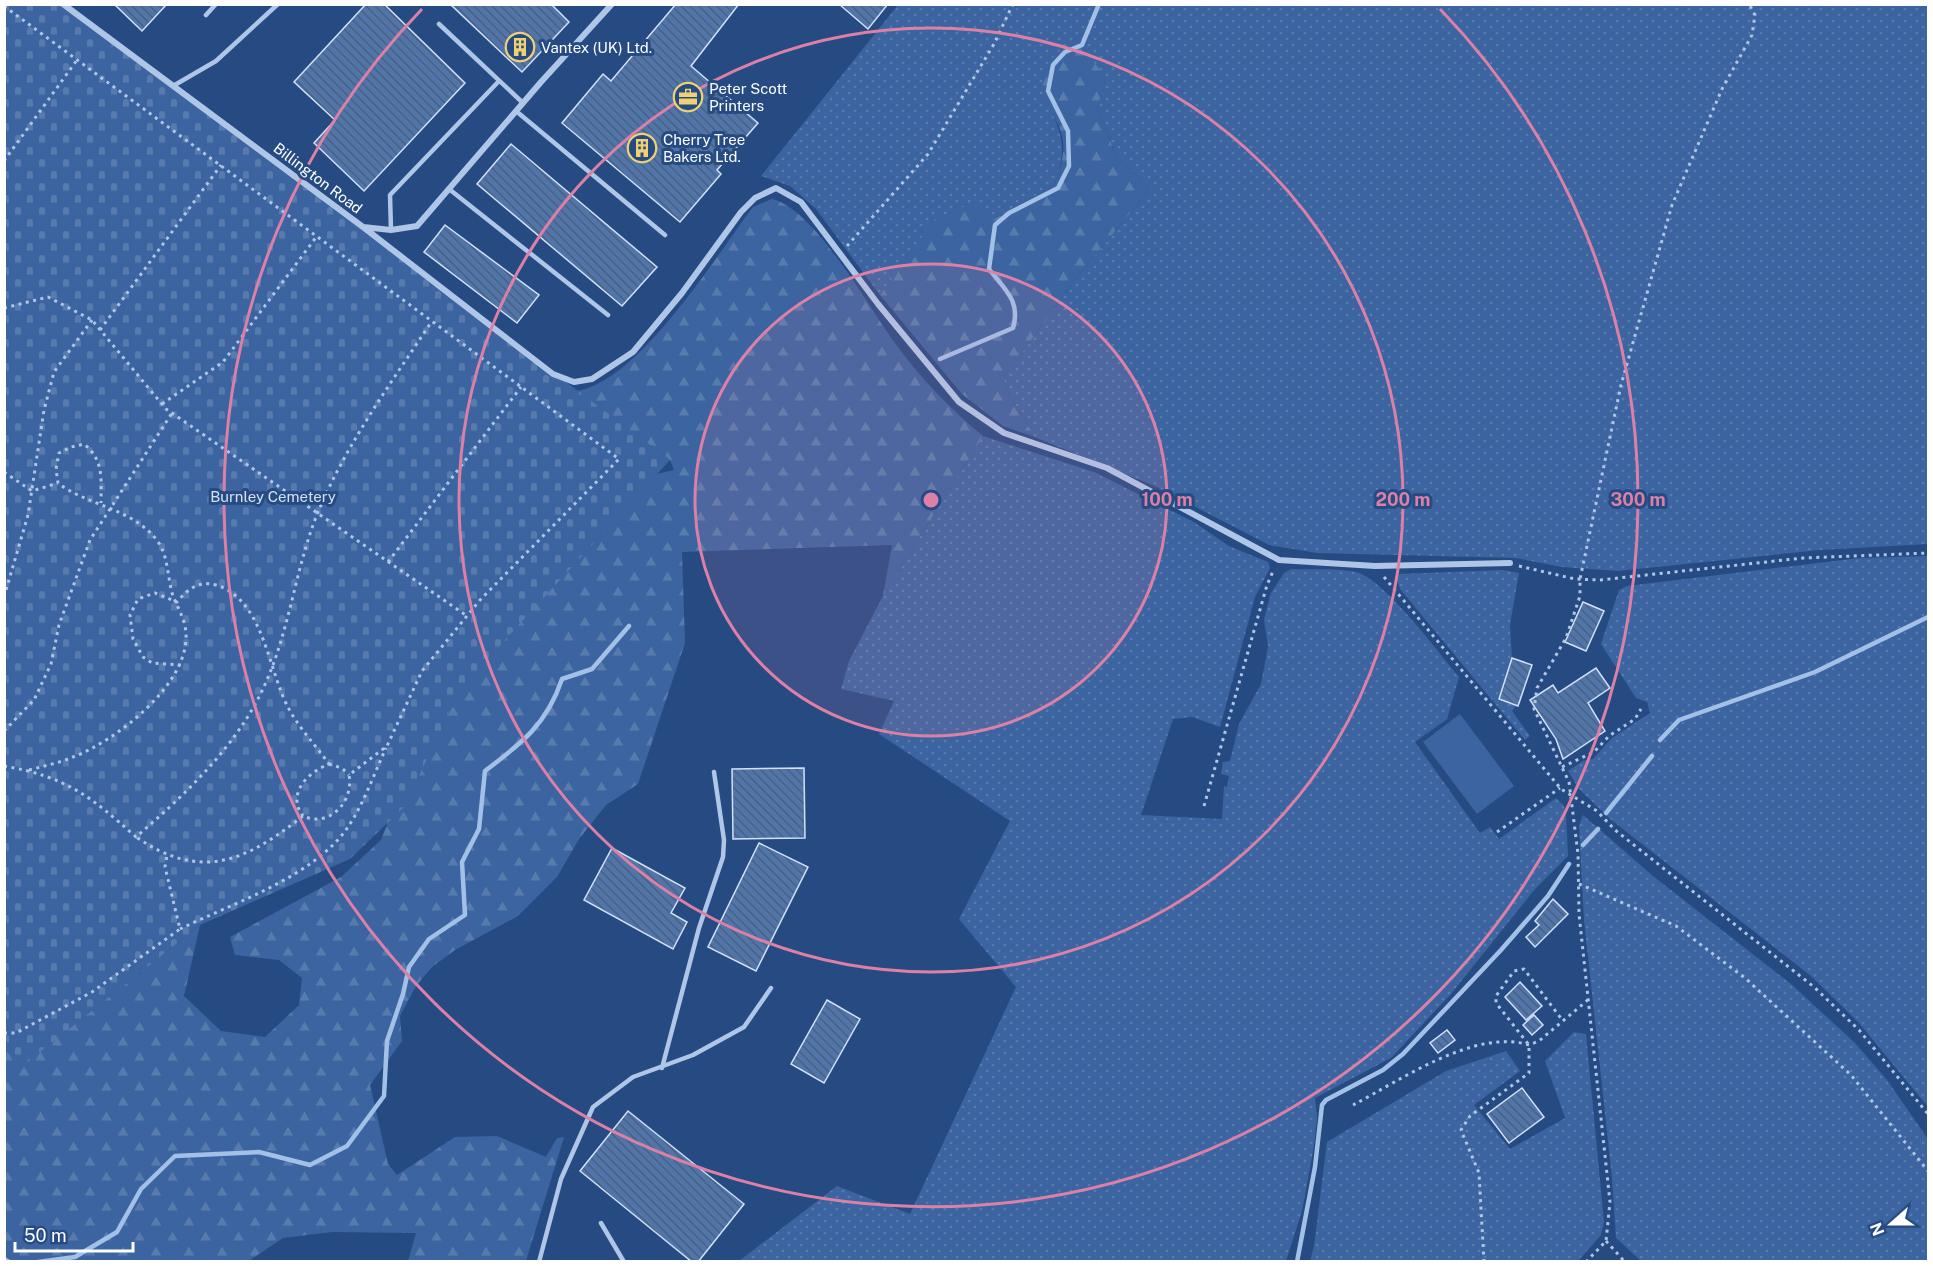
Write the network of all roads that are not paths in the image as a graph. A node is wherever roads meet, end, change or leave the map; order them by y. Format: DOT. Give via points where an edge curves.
graph roads {
  1 [pos="63,4"];
  2 [pos="216,4"];
  3 [pos="278,4"];
  4 [pos="612,4"];
  5 [pos="206,15"];
  6 [pos="439,24"];
  7 [pos="498,81"];
  8 [pos="173,86"];
  9 [pos="523,103"];
  10 [pos="516,111"];
  11 [pos="449,189"];
  12 [pos="363,227"];
  13 [pos="391,230"];
  14 [pos="665,235"];
  15 [pos="608,315"];
  16 [pos="1510,563"];
  17 [pos="714,772"];
  18 [pos="771,988"];
  19 [pos="662,1068"];
  20 [pos="601,1223"];
  21 [pos="539,1262"];
  22 [pos="624,1262"];
  1 -- 8 [label="street, Billington Road"];
  2 -- 5 [label="lane"];
  3 -- 8 [label="lane" via="216,61"];
  4 -- 9 [label="street, Billington Road"];
  6 -- 7 [label="lane"];
  7 -- 9 [label="lane"];
  7 -- 13 [label="lane" via="390,195"];
  8 -- 12 [label="street, Billington Road"];
  9 -- 10 [label="street, Billington Road"];
  10 -- 11 [label="street, Billington Road"];
  10 -- 14 [label="lane"];
  11 -- 13 [label="street, Billington Road" via="417,226"];
  11 -- 15 [label="lane"];
  12 -- 13 [label="street, Billington Road"];
  12 -- 16 [label="street" via="553,374 574,382 592,379 633,351 755,198 777,188 801,202 959,402 1004,432 1107,468 1279,560 1375,567"];
  17 -- 19 [label="lane" via="723,857 699,928"];
  18 -- 19 [label="lane" via="744,1027"];
  19 -- 21 [label="lane" via="633,1077 593,1107 561,1179"];
  20 -- 22 [label="lane"];
}
